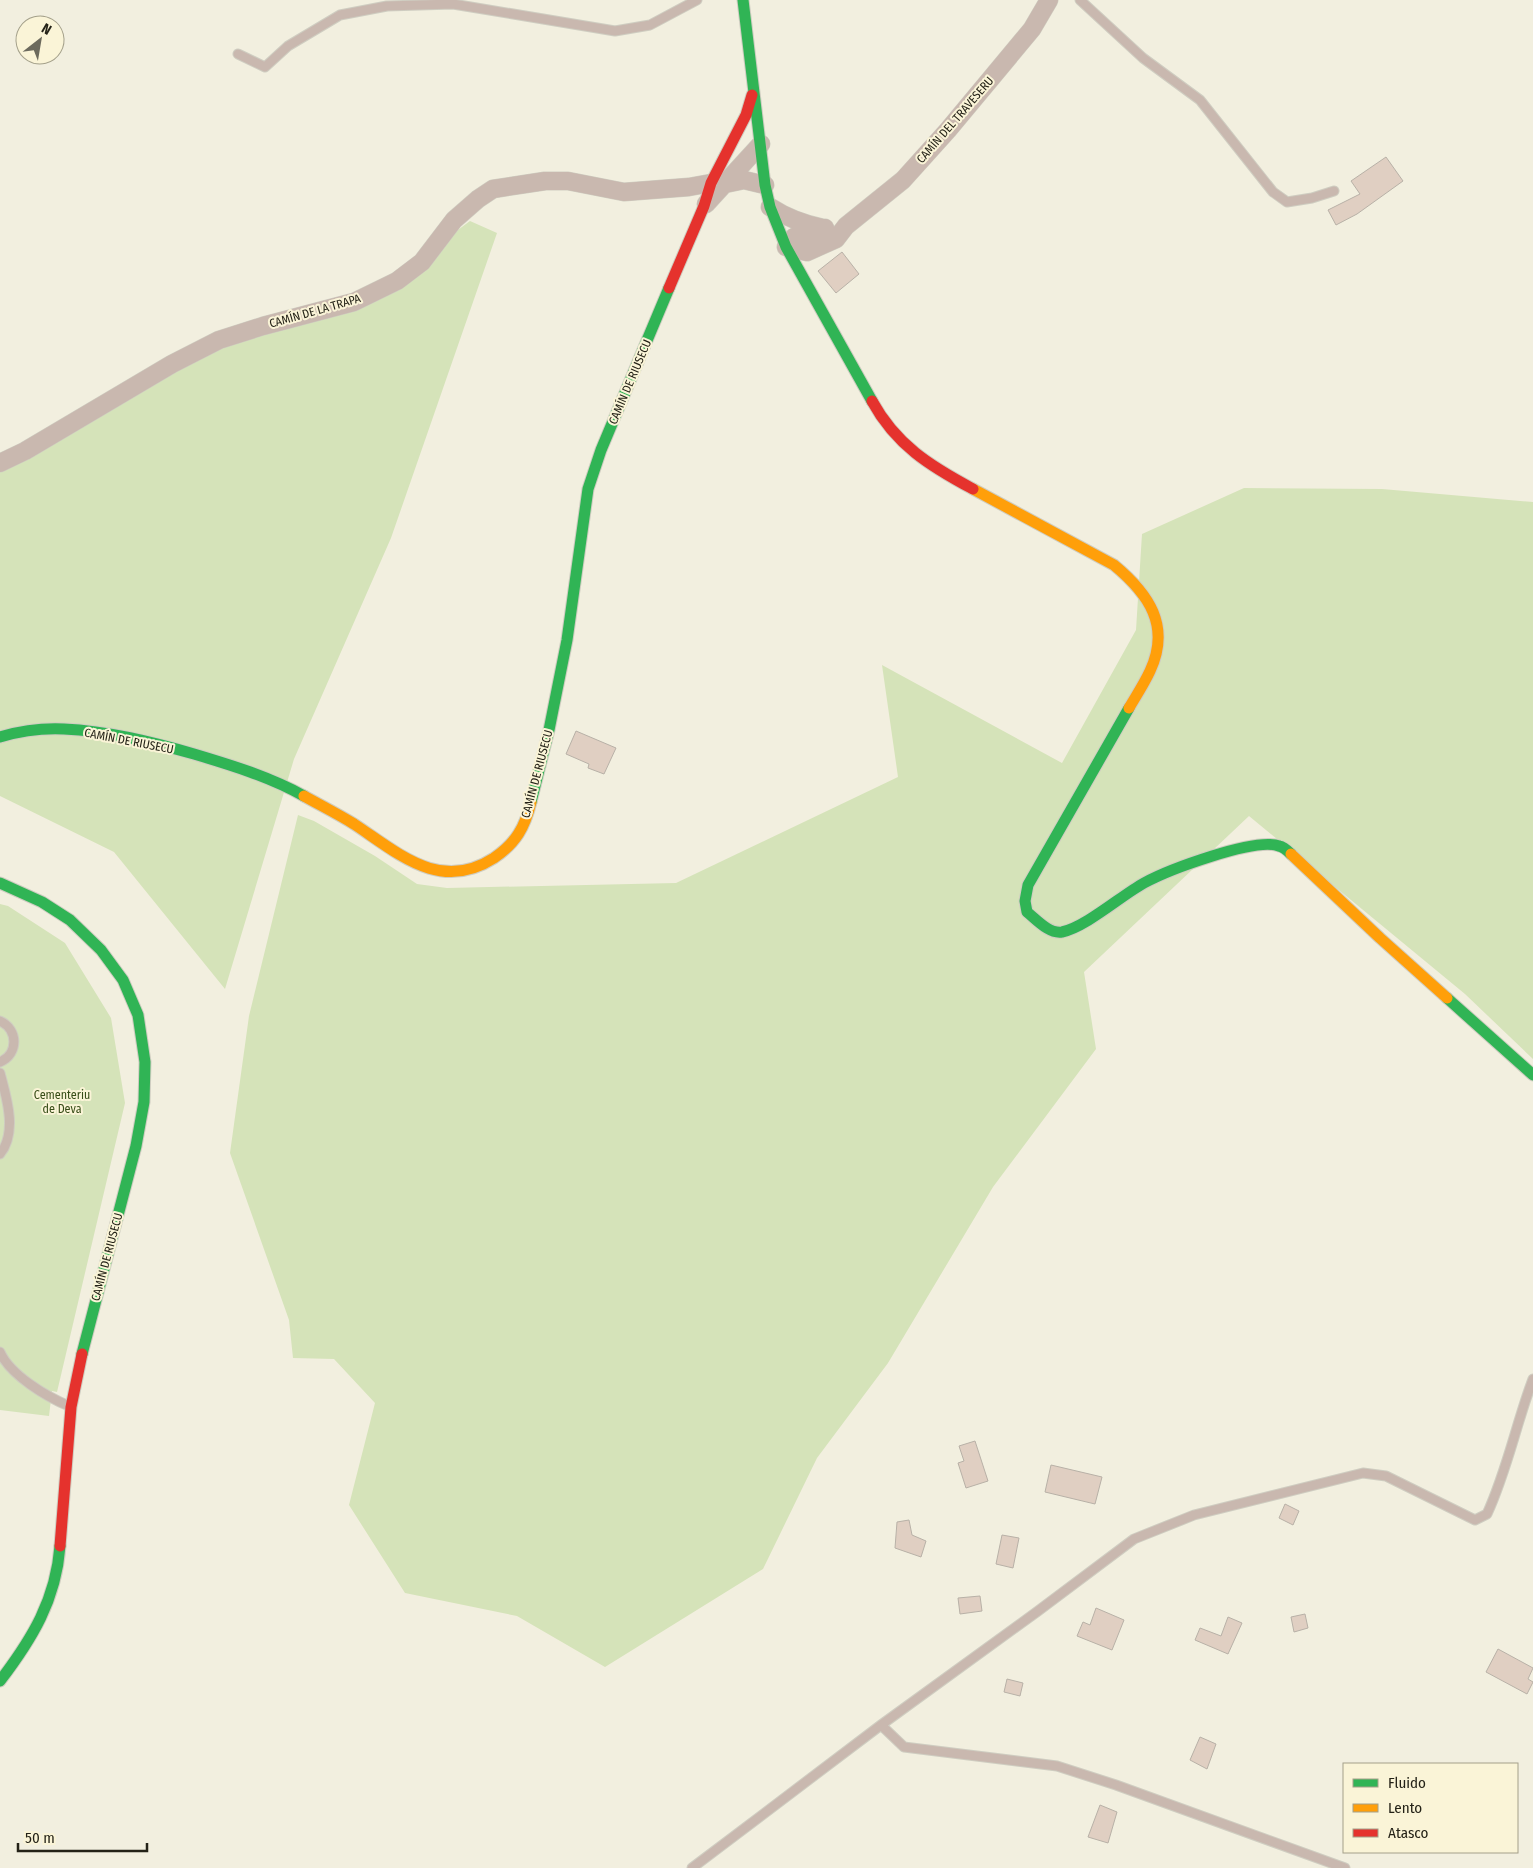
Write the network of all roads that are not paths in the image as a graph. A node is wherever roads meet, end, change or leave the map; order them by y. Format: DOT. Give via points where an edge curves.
graph roads {
  1 [pos="697,0"];
  2 [pos="743,0"];
  3 [pos="1048,0"];
  4 [pos="1080,0"];
  5 [pos="238,54"];
  6 [pos="754,88"];
  7 [pos="761,144"];
  8 [pos="725,158"];
  9 [pos="718,184"];
  10 [pos="765,185"];
  11 [pos="1334,191"];
  12 [pos="704,206"];
  13 [pos="770,206"];
  14 [pos="846,226"];
  15 [pos="825,228"];
  16 [pos="786,247"];
  17 [pos="0,463"];
  18 [pos="0,737"];
  19 [pos="0,883"];
  20 [pos="0,1021"];
  21 [pos="0,1062"];
  22 [pos="0,1072"];
  23 [pos="1533,1075"];
  24 [pos="0,1154"];
  25 [pos="0,1352"];
  26 [pos="1533,1379"];
  27 [pos="70,1407"];
  28 [pos="0,1681"];
  29 [pos="881,1725"];
  30 [pos="692,1868"];
  31 [pos="1345,1868"];
  1 -- 5 [label="lane" via="650,25 615,31 454,4 387,6 340,15 288,46 265,67"];
  2 -- 6 [label="street"];
  3 -- 14 [label="street, CAMÍN DEL TRAVESERU" via="1032,28 948,130 903,180"];
  4 -- 11 [label="lane" via="1143,58 1200,100 1274,192 1288,202"];
  6 -- 7 [label="street"];
  6 -- 8 [label="street, CAMÍN DE RIUSECU" via="746,115"];
  7 -- 8 [label="street, CAMÍN DE RIUSECU" via="747,142"];
  7 -- 9 [label="street, CAMÍN DE RIUSECU"];
  7 -- 10 [label="street"];
  8 -- 9 [label="street, CAMÍN DE RIUSECU"];
  9 -- 10 [label="street" via="744,180"];
  9 -- 12 [label="street, CAMÍN DE RIUSECU"];
  9 -- 17 [label="street, CAMÍN DE LA TRAPA" via="624,192 568,181 545,181 493,189 454,220 422,262 398,281 354,302 219,340"];
  10 -- 13 [label="street"];
  12 -- 18 [label="street, CAMÍN DE RIUSECU" via="601,450 588,489 567,640 549,730 528,814 519,834 507,849 486,863 459,872 427,869 295,791 234,766 161,745 107,734 63,729 18,732"];
  13 -- 15 [label="street" via="804,225"];
  13 -- 16 [label="street"];
  14 -- 15 [label="street"];
  14 -- 16 [label="street, CAMÍN DEL TRAVESERU" via="836,239 807,252"];
  15 -- 16 [label="street" via="794,237"];
  16 -- 23 [label="street" via="881,418 897,438 914,453 963,484 1114,565 1130,577 1156,616 1159,640 1151,670 1034,872 1025,901 1027,912 1051,931 1062,932 1082,923 1144,883 1186,864 1258,844 1278,844"];
  19 -- 27 [label="street, CAMÍN DE RIUSECU" via="42,902 101,950 123,980 138,1015 145,1062 144,1102 136,1146"];
  20 -- 21 [label="lane" via="8,1026 14,1040 10,1054"];
  22 -- 24 [label="lane" via="11,1124"];
  25 -- 27 [label="lane" via="18,1375"];
  26 -- 29 [label="lane" via="1487,1514 1475,1520 1386,1476 1363,1473 1194,1515 1134,1538"];
  27 -- 28 [label="street, CAMÍN DE RIUSECU" via="60,1550 54,1584 42,1618"];
  29 -- 30 [label="lane"];
  29 -- 31 [label="lane" via="904,1747 1058,1766"];
}
